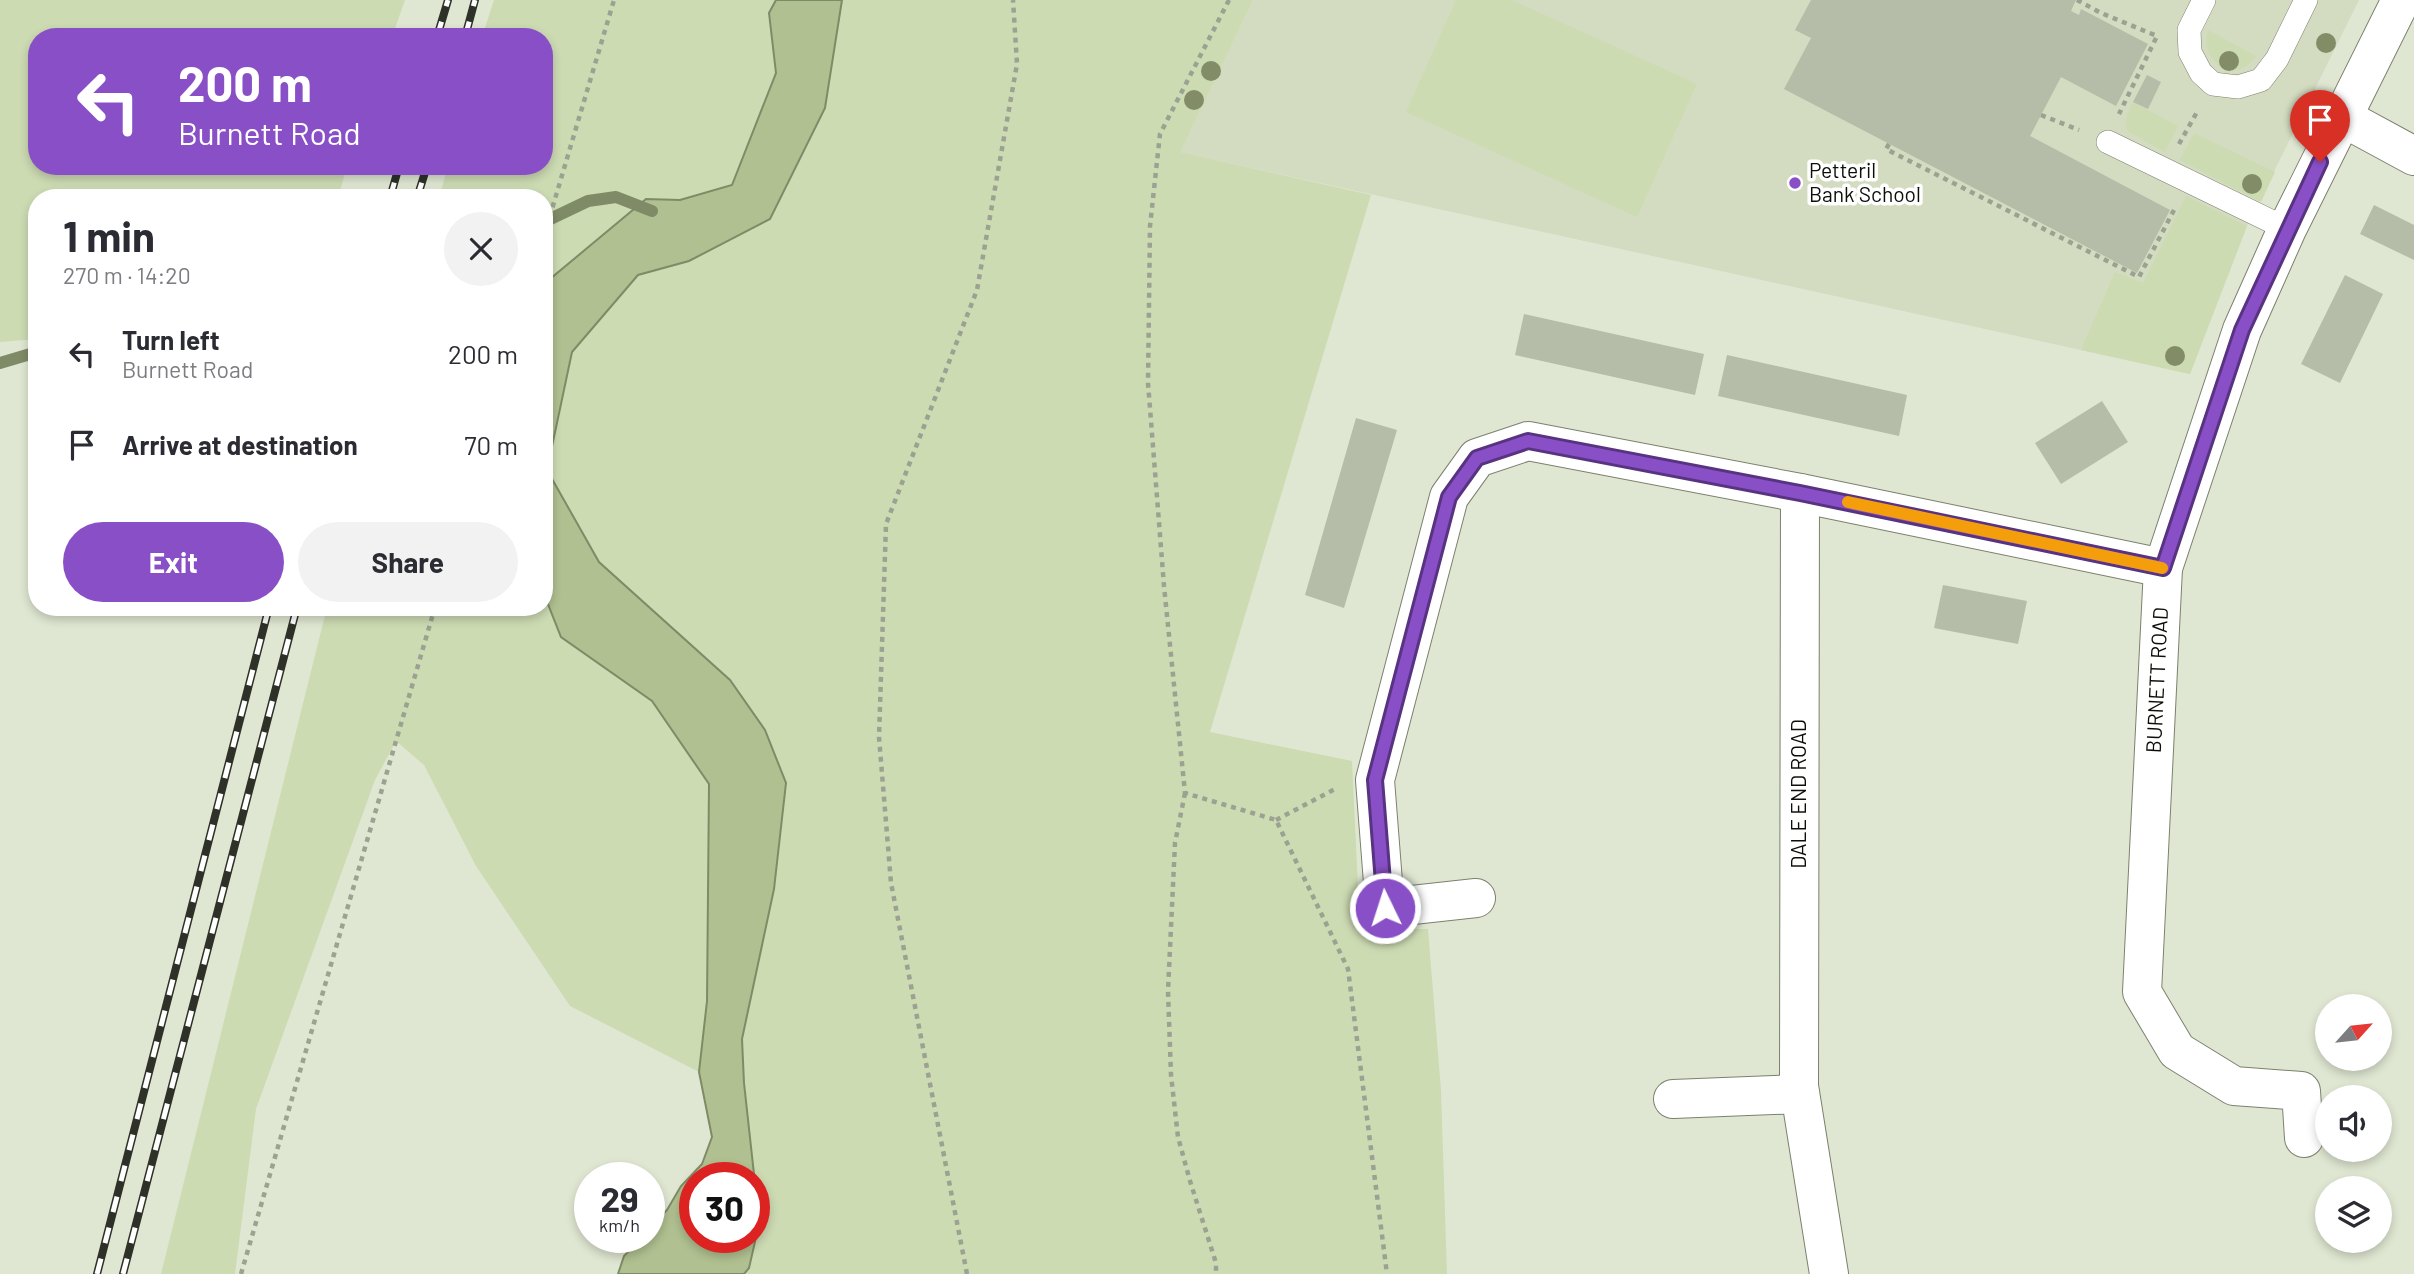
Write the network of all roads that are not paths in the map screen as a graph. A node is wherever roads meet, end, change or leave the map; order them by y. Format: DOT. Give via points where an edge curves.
graph roads {
  1 [pos="2204,0"];
  2 [pos="2306,0"];
  3 [pos="2401,0"];
  4 [pos="2342,117"];
  5 [pos="2108,142"];
  6 [pos="2414,156"];
  7 [pos="2287,229"];
  8 [pos="1800,493"];
  9 [pos="2163,568"];
  10 [pos="1476,898"];
  11 [pos="1800,1094"];
  12 [pos="1673,1098"];
  13 [pos="2304,1138"];
  14 [pos="1829,1274"];
  1 -- 2 [label="lane" via="2189,30 2190,52 2201,73 2213,83 2238,87 2261,80 2277,59"];
  3 -- 4 [label="street, BURNETT ROAD"];
  4 -- 6 [label="street"];
  4 -- 7 [label="street, BURNETT ROAD"];
  5 -- 7 [label="lane"];
  7 -- 9 [label="street, BURNETT ROAD" via="2242,330"];
  8 -- 9 [label="street"];
  8 -- 10 [label="street" via="1528,441 1477,458 1449,497 1375,780 1385,908"];
  8 -- 11 [label="street, DALE END ROAD"];
  9 -- 13 [label="street, BURNETT ROAD" via="2142,992 2177,1051 2234,1086 2301,1091"];
  11 -- 12 [label="street"];
  11 -- 14 [label="street, DALE END ROAD"];
}
